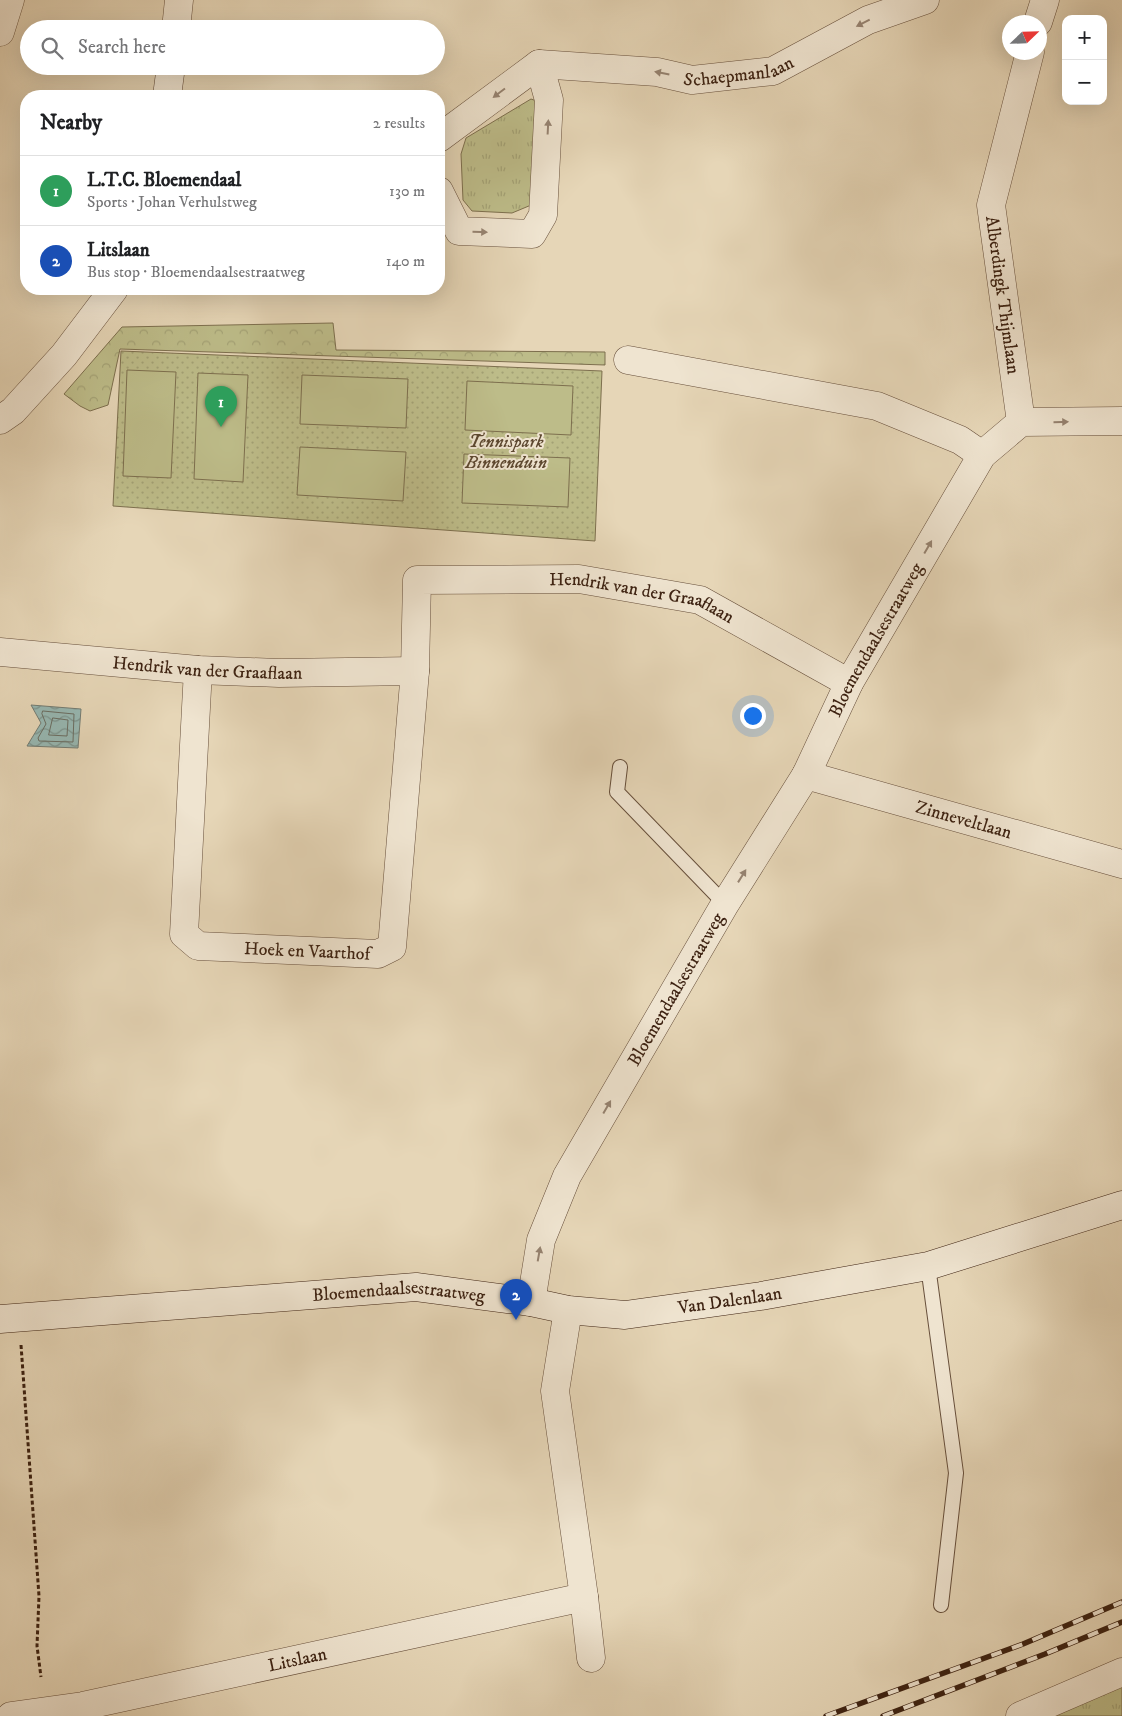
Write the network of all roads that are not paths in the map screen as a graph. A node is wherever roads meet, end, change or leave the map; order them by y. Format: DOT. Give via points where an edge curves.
graph roads {
  1 [pos="10,0"];
  2 [pos="179,0"];
  3 [pos="926,0"];
  4 [pos="177,20"];
  5 [pos="0,32"];
  6 [pos="1028,60"];
  7 [pos="539,64"];
  8 [pos="170,75"];
  9 [pos="169,90"];
  10 [pos="445,134"];
  11 [pos="445,203"];
  12 [pos="109,295"];
  13 [pos="628,360"];
  14 [pos="4,413"];
  15 [pos="1122,421"];
  16 [pos="1021,422"];
  17 [pos="982,455"];
  18 [pos="417,580"];
  19 [pos="0,652"];
  20 [pos="198,670"];
  21 [pos="415,671"];
  22 [pos="849,683"];
  23 [pos="620,767"];
  24 [pos="806,775"];
  25 [pos="1122,864"];
  26 [pos="725,904"];
  27 [pos="1122,1205"];
  28 [pos="928,1266"];
  29 [pos="531,1302"];
  30 [pos="568,1310"];
  31 [pos="10,1318"];
  32 [pos="584,1597"];
  33 [pos="941,1605"];
  34 [pos="591,1658"];
  35 [pos="1122,1672"];
  36 [pos="11,1716"];
  37 [pos="1020,1716"];
  1 -- 5 [label="street"];
  2 -- 4 [label="street"];
  3 -- 7 [label="street, Schaepmanlaan, one-way" via="868,20 773,71 692,80 657,72"];
  6 -- 16 [label="street, Alberdingk Thijmlaan" via="991,205"];
  7 -- 10 [label="street, one-way"];
  11 -- 7 [label="street, one-way" via="459,231 532,234 544,215 549,100"];
  8 -- 9 [label="street"];
  12 -- 14 [label="street" via="64,355"];
  13 -- 17 [label="street" via="876,406 960,440"];
  16 -- 15 [label="street, one-way"];
  16 -- 17 [label="street, Bloemendaalsestraatweg"];
  22 -- 17 [label="street, Bloemendaalsestraatweg, one-way"];
  18 -- 21 [label="street, Hoek en Vaarthof"];
  18 -- 22 [label="street, Hendrik van der Graaflaan" via="579,579 700,600"];
  19 -- 20 [label="street, Hendrik van der Graaflaan"];
  20 -- 21 [label="street, Hendrik van der Graaflaan" via="279,673"];
  20 -- 21 [label="street, Hoek en Vaarthof" via="184,934 198,946 378,954 392,947"];
  22 -- 24 [label="street, Bloemendaalsestraatweg"];
  23 -- 26 [label="lane, Bloemendaalsestraatweg" via="617,792"];
  24 -- 25 [label="street, Zinneveltlaan"];
  26 -- 24 [label="street, Bloemendaalsestraatweg, one-way"];
  29 -- 26 [label="street, Bloemendaalsestraatweg, one-way" via="541,1240 567,1176"];
  27 -- 28 [label="street, Van Dalenlaan"];
  28 -- 30 [label="street, Van Dalenlaan" via="761,1296 625,1314"];
  28 -- 33 [label="lane" via="956,1473"];
  29 -- 30 [label="street, Van Dalenlaan"];
  29 -- 31 [label="street, Bloemendaalsestraatweg" via="416,1287"];
  30 -- 32 [label="street" via="554,1391"];
  32 -- 34 [label="street"];
  32 -- 36 [label="street, Litslaan" via="83,1706"];
  35 -- 37 [label="street"];
}
